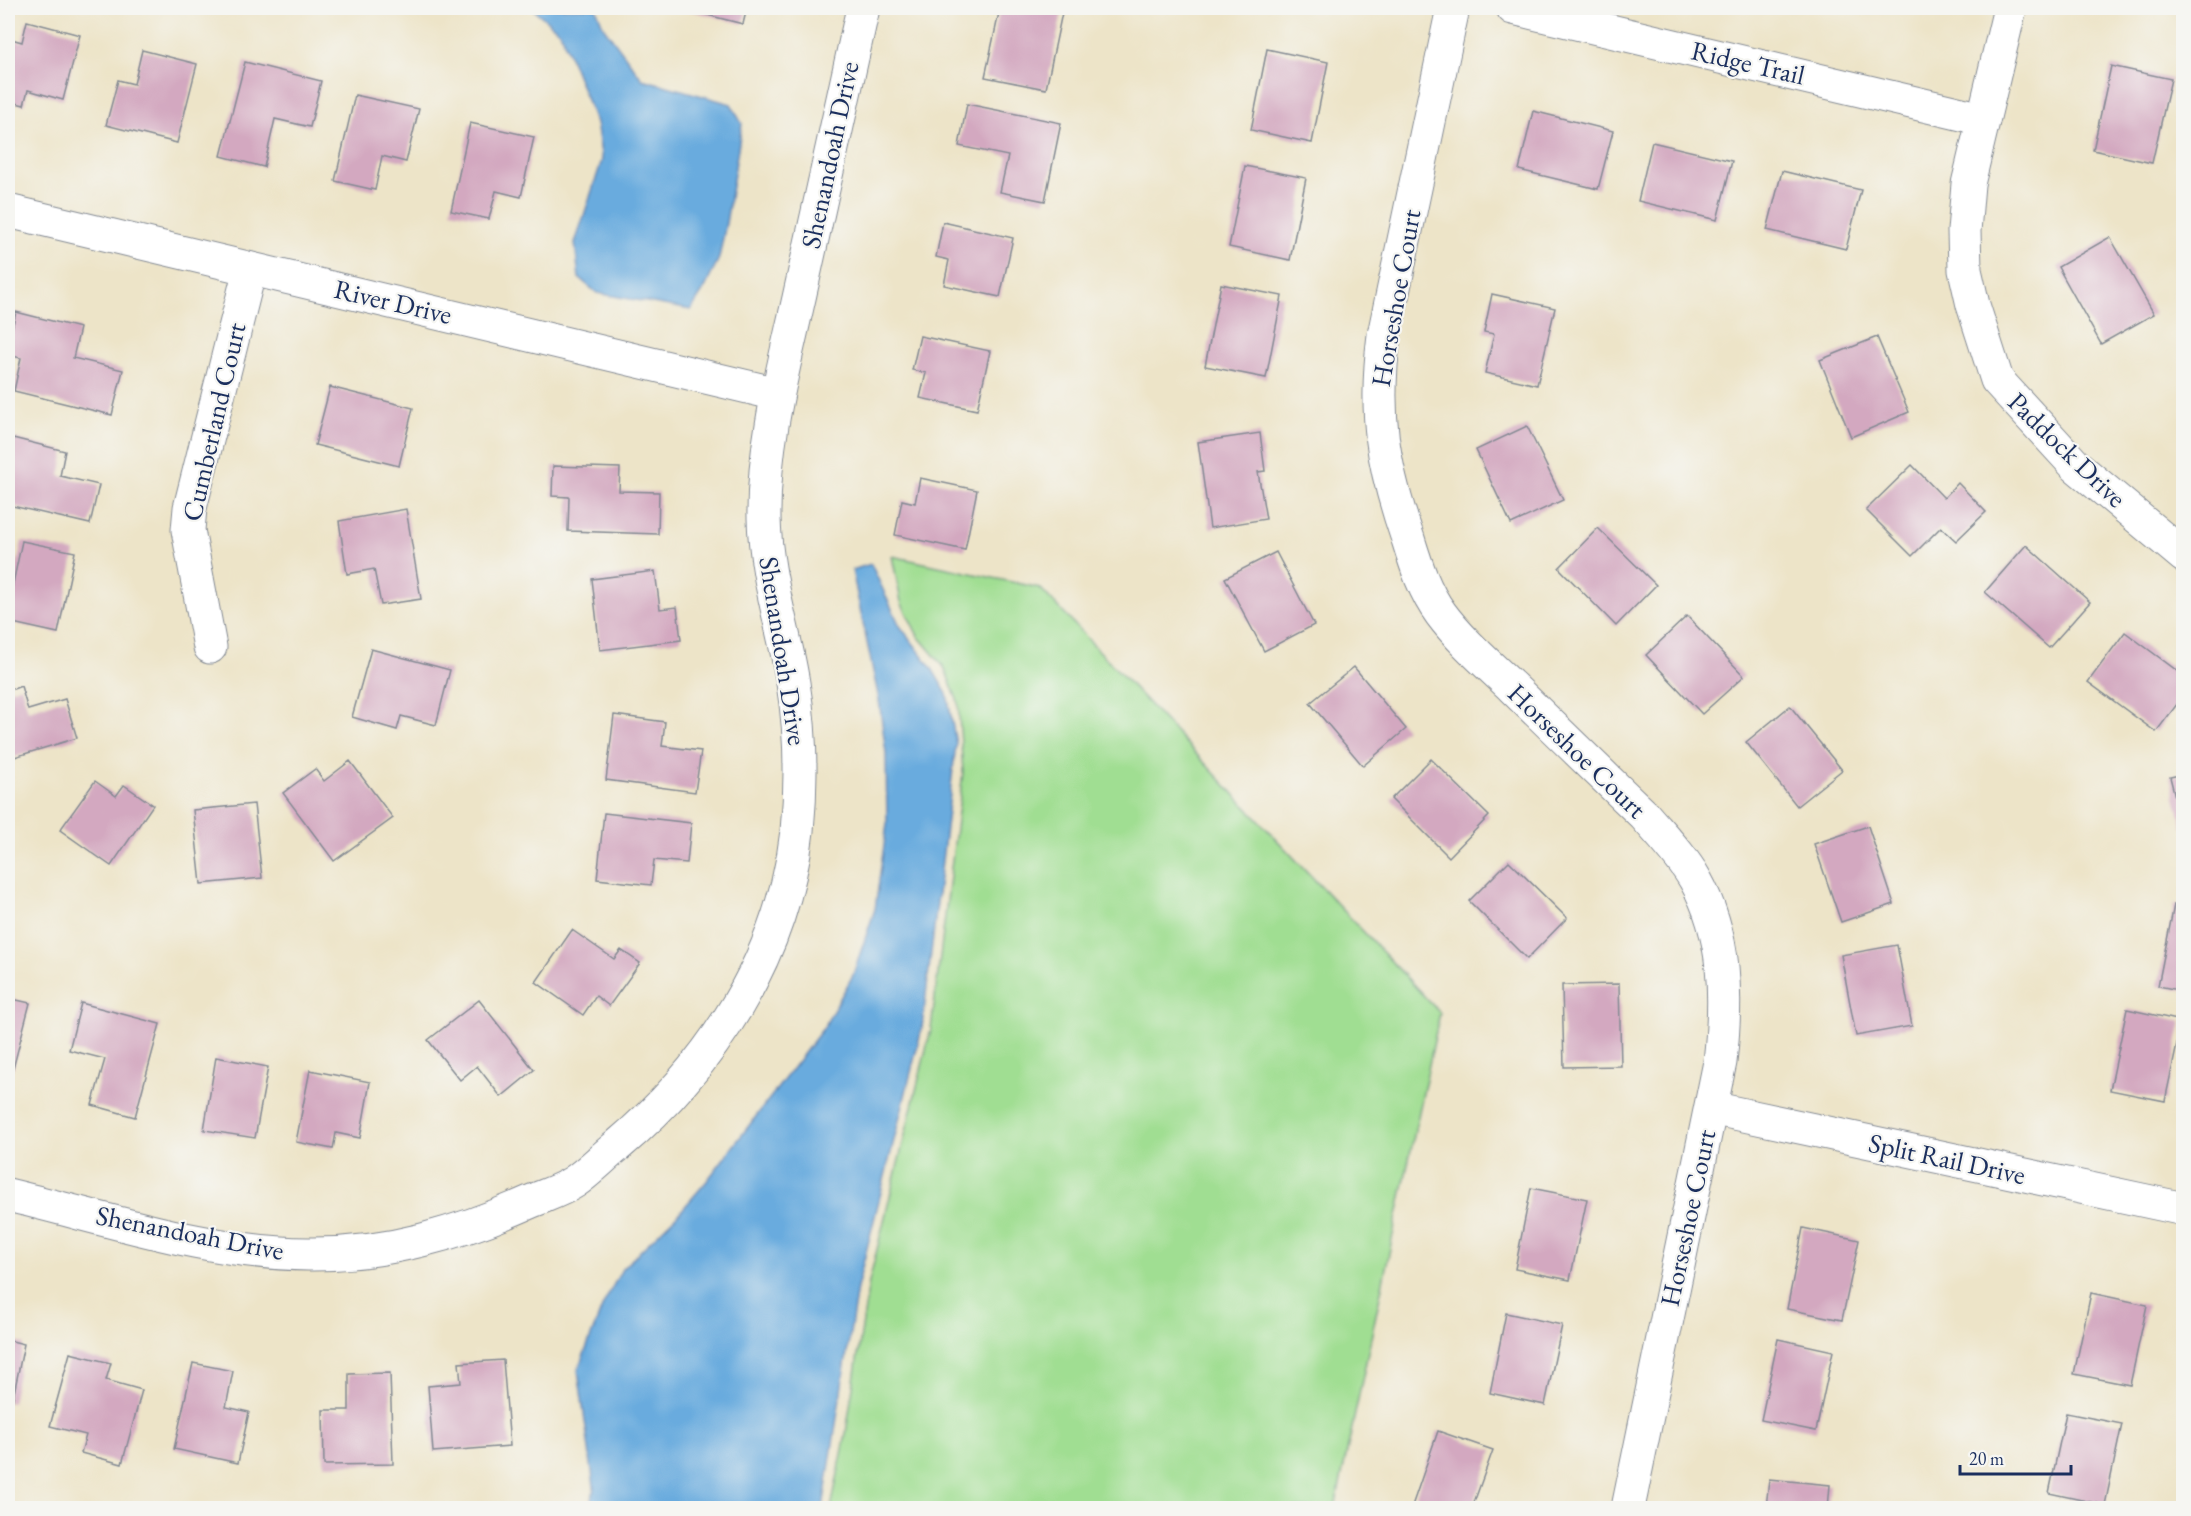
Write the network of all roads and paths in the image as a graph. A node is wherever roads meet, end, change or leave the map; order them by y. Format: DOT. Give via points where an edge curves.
graph roads {
  1 [pos="863,8"];
  2 [pos="1453,8"];
  3 [pos="1513,8"];
  4 [pos="2010,8"];
  5 [pos="1983,119"];
  6 [pos="8,211"];
  7 [pos="250,269"];
  8 [pos="777,394"];
  9 [pos="2184,556"];
  10 [pos="210,647"];
  11 [pos="1711,1108"];
  12 [pos="8,1195"];
  13 [pos="2184,1209"];
  14 [pos="1628,1509"];
  1 -- 8 [label="street, Shenandoah Drive"];
  2 -- 11 [label="street, Horseshoe Court" via="1382,345 1378,412 1391,492 1421,579 1441,614 1644,815 1694,878 1714,920 1723,968 1726,1011"];
  3 -- 5 [label="street, Ridge Trail"];
  4 -- 5 [label="street, Paddock Drive"];
  5 -- 9 [label="street, Paddock Drive" via="1968,184 1965,270 1997,380 2076,466"];
  6 -- 7 [label="street, River Drive"];
  7 -- 8 [label="street, River Drive"];
  7 -- 10 [label="street, Cumberland Court" via="190,508 188,530"];
  8 -- 12 [label="street, Shenandoah Drive" via="764,518 768,564 793,680 799,728 797,832 778,915 748,988 713,1046 678,1089 649,1119 574,1182 488,1221 387,1249 275,1253 200,1241"];
  11 -- 13 [label="street, Split Rail Drive"];
  11 -- 14 [label="street, Horseshoe Court"];
}
